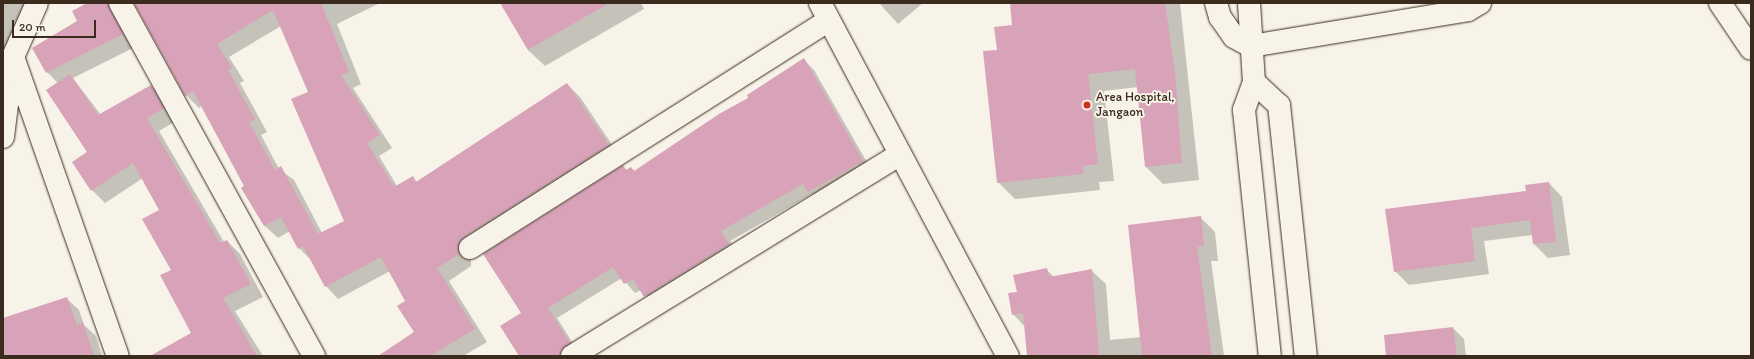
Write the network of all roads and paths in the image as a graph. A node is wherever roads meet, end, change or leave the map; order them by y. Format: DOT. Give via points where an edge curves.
graph roads {
  1 [pos="37,3"];
  2 [pos="120,3"];
  3 [pos="1216,3"];
  4 [pos="1249,3"];
  5 [pos="1480,3"];
  6 [pos="1720,3"];
  7 [pos="824,11"];
  8 [pos="1251,46"];
  9 [pos="1751,49"];
  10 [pos="13,57"];
  11 [pos="1254,82"];
  12 [pos="4,130"];
  13 [pos="900,154"];
  14 [pos="470,248"];
  15 [pos="599,349"];
  16 [pos="118,356"];
  17 [pos="314,356"];
  18 [pos="572,356"];
  19 [pos="1008,356"];
  20 [pos="1270,356"];
  21 [pos="1306,356"];
  1 -- 10 [label="main road"];
  2 -- 17 [label="main road"];
  3 -- 8 [label="main road" via="1220,17 1234,37"];
  4 -- 8 [label="main road"];
  5 -- 8 [label="main road" via="1468,10"];
  6 -- 9 [label="main road"];
  7 -- 13 [label="main road"];
  7 -- 14 [label="main road"];
  8 -- 11 [label="main road"];
  10 -- 12 [label="main road"];
  10 -- 16 [label="main road"];
  11 -- 20 [label="main road" via="1244,110"];
  11 -- 21 [label="main road" via="1280,105"];
  13 -- 15 [label="main road"];
  13 -- 19 [label="main road"];
  15 -- 18 [label="main road"];
}
